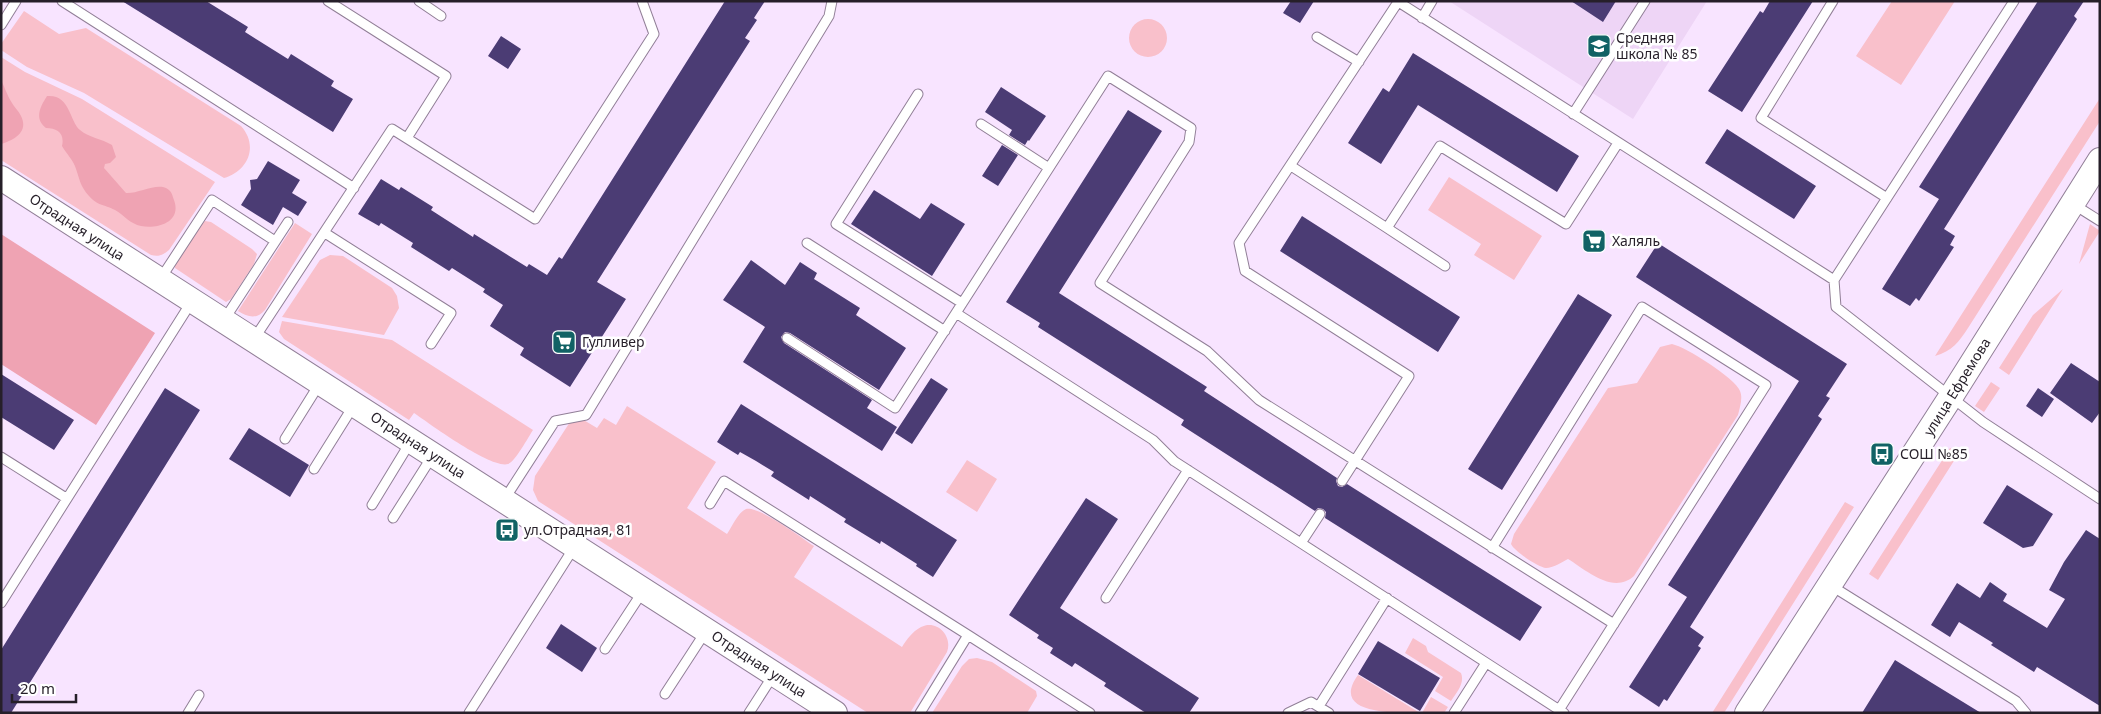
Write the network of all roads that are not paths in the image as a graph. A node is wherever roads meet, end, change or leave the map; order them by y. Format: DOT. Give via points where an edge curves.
graph roads {
  1 [pos="16,1"];
  2 [pos="62,1"];
  3 [pos="328,1"];
  4 [pos="419,1"];
  5 [pos="642,1"];
  6 [pos="832,1"];
  7 [pos="1432,1"];
  8 [pos="1645,1"];
  9 [pos="1833,1"];
  10 [pos="2014,1"];
  11 [pos="1398,2"];
  12 [pos="441,16"];
  13 [pos="1422,18"];
  14 [pos="1,25"];
  15 [pos="1317,36"];
  16 [pos="1359,62"];
  17 [pos="918,94"];
  18 [pos="1573,114"];
  19 [pos="982,124"];
  20 [pos="407,138"];
  21 [pos="1618,143"];
  22 [pos="2100,160"];
  23 [pos="1291,166"];
  24 [pos="1049,168"];
  25 [pos="1,178"];
  26 [pos="354,188"];
  27 [pos="1887,198"];
  28 [pos="2073,204"];
  29 [pos="2100,221"];
  30 [pos="288,222"];
  31 [pos="1387,228"];
  32 [pos="325,233"];
  33 [pos="275,241"];
  34 [pos="807,243"];
  35 [pos="1445,266"];
  36 [pos="160,280"];
  37 [pos="1834,280"];
  38 [pos="192,301"];
  39 [pos="962,304"];
  40 [pos="956,313"];
  41 [pos="224,321"];
  42 [pos="945,331"];
  43 [pos="787,338"];
  44 [pos="254,340"];
  45 [pos="431,344"];
  46 [pos="320,383"];
  47 [pos="1950,398"];
  48 [pos="354,405"];
  49 [pos="285,439"];
  50 [pos="412,441"];
  51 [pos="433,455"];
  52 [pos="1,457"];
  53 [pos="1355,460"];
  54 [pos="314,469"];
  55 [pos="1188,470"];
  56 [pos="1342,481"];
  57 [pos="66,498"];
  58 [pos="2100,499"];
  59 [pos="504,500"];
  60 [pos="710,504"];
  61 [pos="372,505"];
  62 [pos="1320,514"];
  63 [pos="393,518"];
  64 [pos="1301,543"];
  65 [pos="575,546"];
  66 [pos="1492,548"];
  67 [pos="1830,585"];
  68 [pos="644,590"];
  69 [pos="1106,598"];
  70 [pos="1387,598"];
  71 [pos="1,603"];
  72 [pos="1614,624"];
  73 [pos="707,630"];
  74 [pos="968,636"];
  75 [pos="605,649"];
  76 [pos="1486,663"];
  77 [pos="774,674"];
  78 [pos="666,694"];
  79 [pos="200,695"];
  80 [pos="1319,706"];
  81 [pos="1562,711"];
  82 [pos="188,713"];
  83 [pos="469,713"];
  84 [pos="749,713"];
  85 [pos="835,713"];
  86 [pos="920,713"];
  87 [pos="1090,713"];
  88 [pos="1288,713"];
  89 [pos="1329,713"];
  90 [pos="1454,713"];
  91 [pos="1747,713"];
  92 [pos="2026,713"];
  1 -- 14 [label="lane"];
  2 -- 26 [label="lane"];
  3 -- 20 [label="lane" via="446,76"];
  4 -- 12 [label="lane"];
  5 -- 20 [label="lane" via="654,34 535,220"];
  6 -- 59 [label="lane" via="829,16 586,414 554,421"];
  7 -- 13 [label="lane"];
  8 -- 18 [label="lane"];
  9 -- 27 [label="lane" via="1761,118"];
  10 -- 27 [label="lane"];
  11 -- 13 [label="lane"];
  11 -- 16 [label="lane"];
  13 -- 18 [label="lane"];
  15 -- 16 [label="lane"];
  16 -- 23 [label="lane"];
  17 -- 39 [label="lane" via="836,224"];
  18 -- 21 [label="lane"];
  19 -- 24 [label="lane"];
  20 -- 26 [label="lane" via="392,129"];
  21 -- 31 [label="lane" via="1566,224 1440,146"];
  21 -- 37 [label="lane"];
  22 -- 28 [label="street, улица Ефремова"];
  23 -- 31 [label="lane"];
  23 -- 53 [label="lane" via="1240,243 1246,271 1409,376"];
  24 -- 39 [label="lane"];
  24 -- 53 [label="lane" via="1108,76 1191,128 1189,142 1100,283 1207,351 1258,400"];
  25 -- 36 [label="street, Отрадная улица"];
  26 -- 32 [label="lane"];
  27 -- 37 [label="lane"];
  28 -- 29 [label="lane"];
  28 -- 47 [label="street, улица Ефремова"];
  30 -- 33 [label="lane"];
  31 -- 35 [label="lane"];
  32 -- 44 [label="lane"];
  32 -- 45 [label="lane" via="451,313"];
  33 -- 36 [label="lane" via="212,200"];
  33 -- 41 [label="lane"];
  34 -- 42 [label="lane"];
  36 -- 38 [label="street, Отрадная улица"];
  37 -- 47 [label="lane" via="1836,307"];
  38 -- 41 [label="street, Отрадная улица"];
  38 -- 57 [label="lane"];
  39 -- 40 [label="lane"];
  40 -- 42 [label="lane"];
  40 -- 55 [label="lane" via="1153,440"];
  41 -- 44 [label="street, Отрадная улица"];
  42 -- 43 [label="lane" via="895,408"];
  44 -- 46 [label="street, Отрадная улица"];
  46 -- 48 [label="street, Отрадная улица"];
  46 -- 49 [label="lane"];
  47 -- 58 [label="lane"];
  47 -- 67 [label="street, улица Ефремова"];
  48 -- 50 [label="street, Отрадная улица"];
  48 -- 54 [label="lane"];
  50 -- 51 [label="street, Отрадная улица"];
  50 -- 61 [label="lane"];
  51 -- 59 [label="street, Отрадная улица"];
  51 -- 63 [label="lane"];
  52 -- 57 [label="lane"];
  53 -- 56 [label="lane"];
  53 -- 66 [label="lane"];
  55 -- 64 [label="lane"];
  55 -- 69 [label="lane"];
  57 -- 71 [label="lane"];
  59 -- 65 [label="street, Отрадная улица"];
  60 -- 74 [label="lane" via="724,480"];
  62 -- 64 [label="lane"];
  64 -- 70 [label="lane"];
  65 -- 68 [label="street, Отрадная улица"];
  65 -- 83 [label="lane"];
  66 -- 72 [label="lane"];
  66 -- 72 [label="lane" via="1642,307 1766,385"];
  67 -- 91 [label="street, улица Ефремова"];
  67 -- 92 [label="lane" via="2016,701"];
  68 -- 73 [label="street, Отрадная улица"];
  68 -- 75 [label="lane"];
  70 -- 76 [label="lane"];
  70 -- 80 [label="lane"];
  72 -- 81 [label="lane"];
  73 -- 77 [label="street, Отрадная улица"];
  73 -- 78 [label="lane"];
  74 -- 86 [label="lane"];
  74 -- 87 [label="lane"];
  76 -- 81 [label="lane"];
  76 -- 90 [label="lane"];
  77 -- 84 [label="lane"];
  77 -- 85 [label="street, Отрадная улица"];
  79 -- 82 [label="lane"];
  80 -- 88 [label="lane" via="1310,702"];
  80 -- 89 [label="lane"];
}
